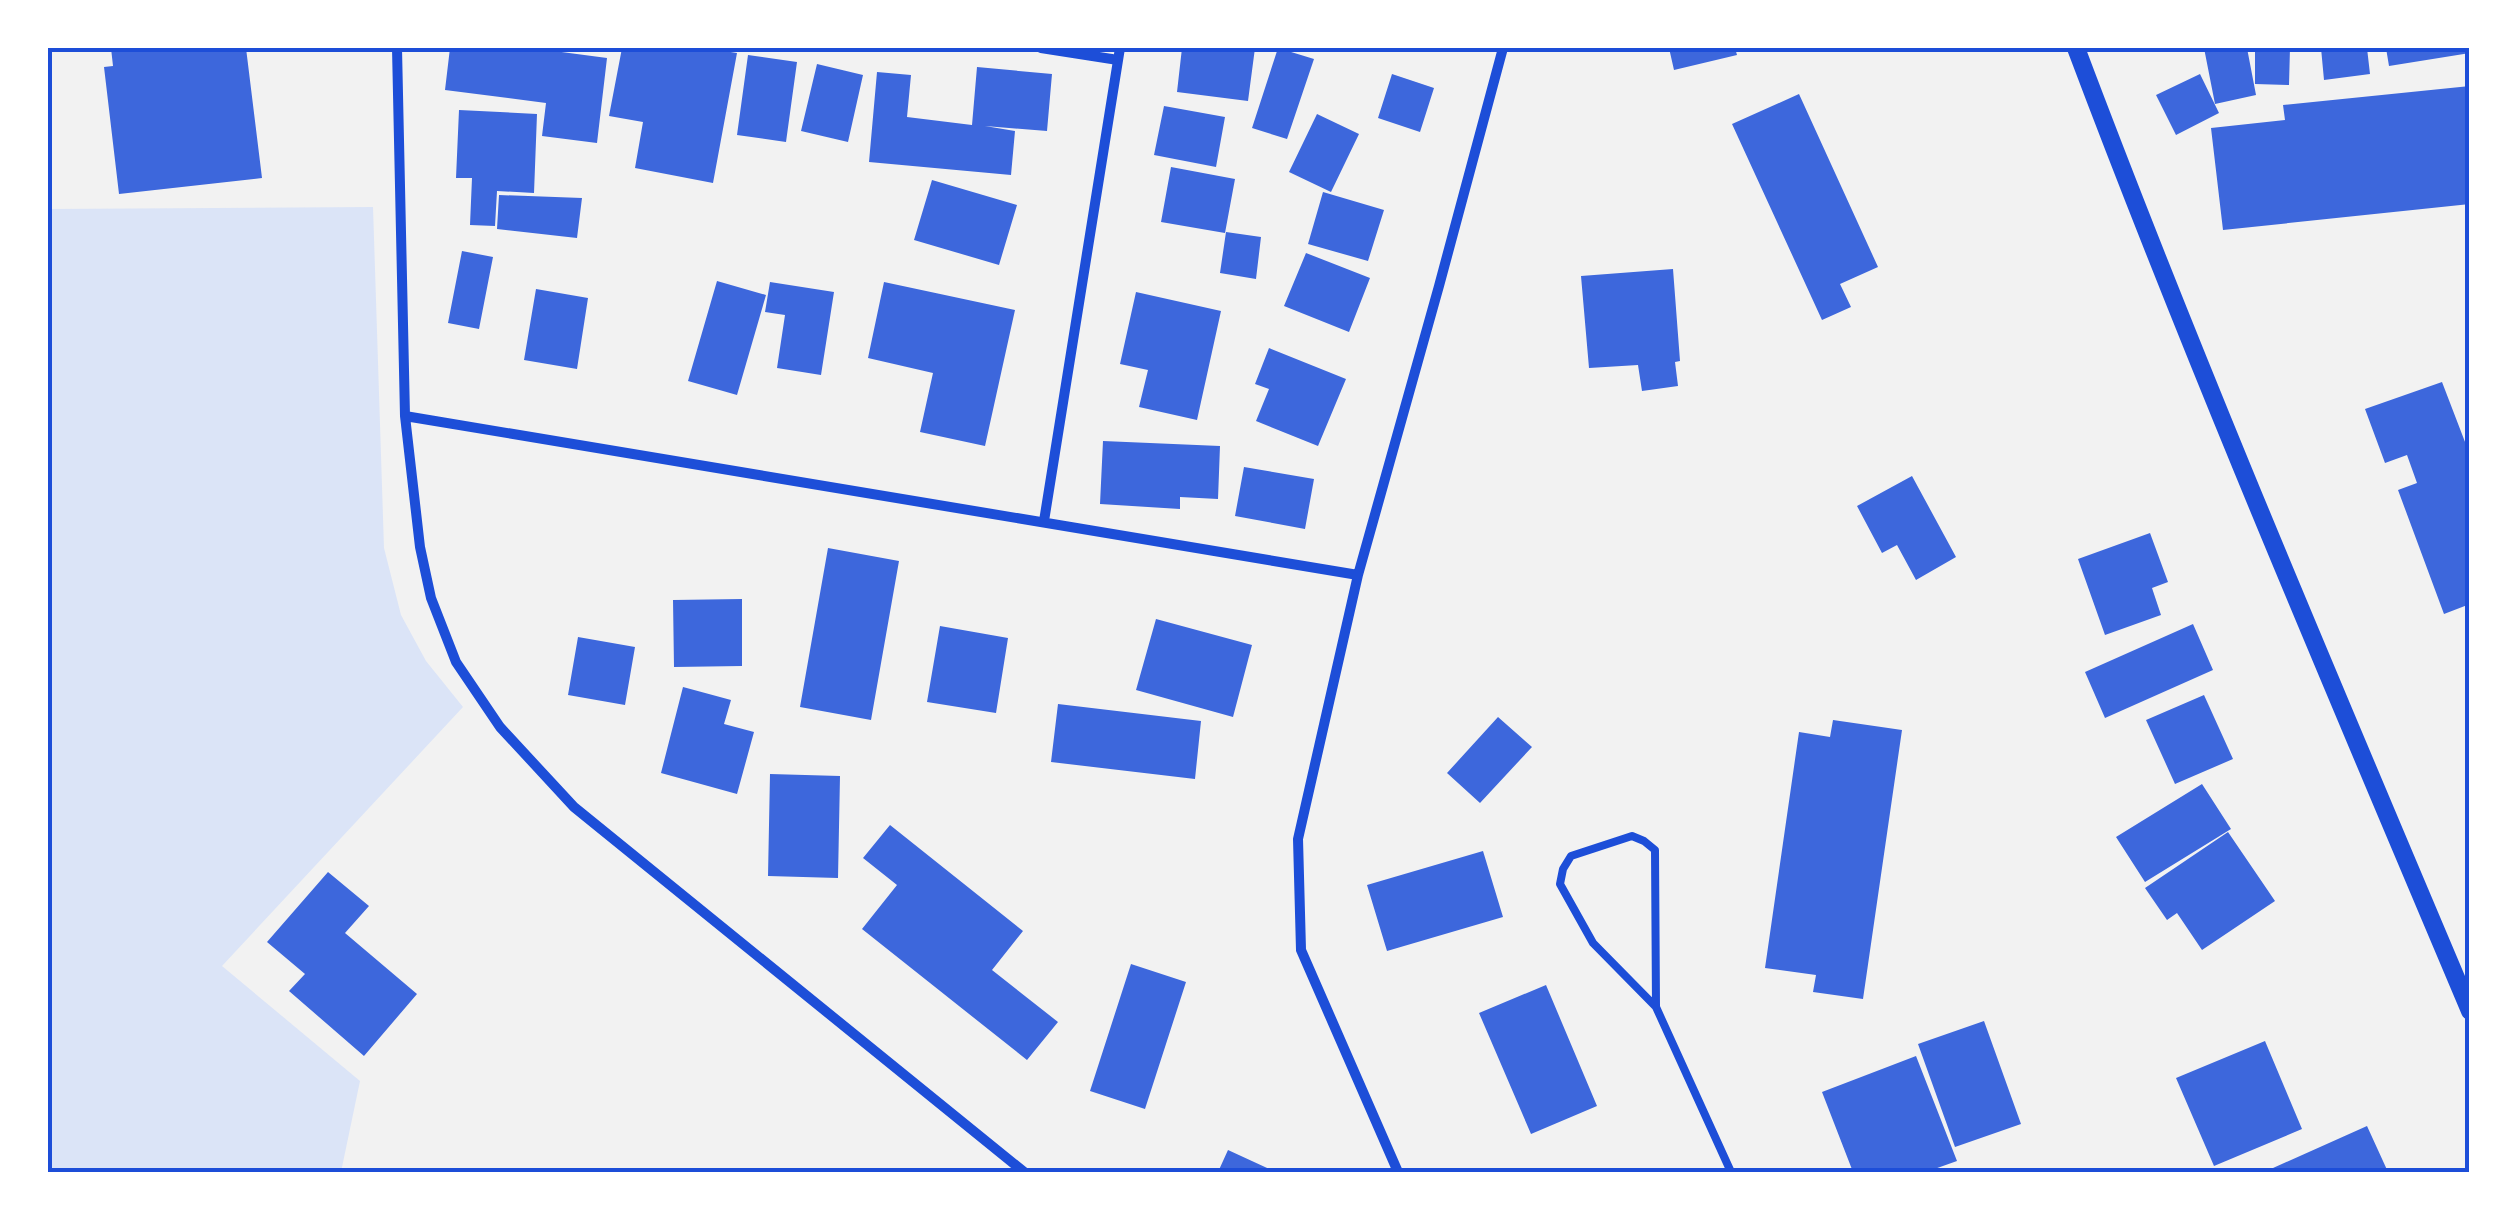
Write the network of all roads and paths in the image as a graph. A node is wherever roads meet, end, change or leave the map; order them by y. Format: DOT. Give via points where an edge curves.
graph roads {
  1 [pos="397,48"];
  2 [pos="1041,48"];
  3 [pos="1120,48"];
  4 [pos="1502,48"];
  5 [pos="2076,48"];
  6 [pos="1118,60"];
  7 [pos="405,416"];
  8 [pos="1044,521"];
  9 [pos="1358,575"];
  10 [pos="1656,1007"];
  11 [pos="2470,1010"];
  12 [pos="1024,1172"];
  13 [pos="1398,1172"];
  14 [pos="1730,1172"];
  1 -- 7 [label="street"];
  2 -- 6 [label="street"];
  3 -- 6 [label="street"];
  4 -- 9 [label="street"];
  5 -- 11 [label="street" via="2263,522"];
  6 -- 8 [label="street"];
  7 -- 8 [label="street"];
  7 -- 12 [label="street" via="430,598 456,662 500,727 574,808"];
  8 -- 9 [label="street"];
  9 -- 13 [label="street" via="1298,839 1301,950"];
  10 -- 10 [label="lane" via="1593,943 1560,884 1571,856 1632,836 1655,850"];
  10 -- 14 [label="lane"];
}
